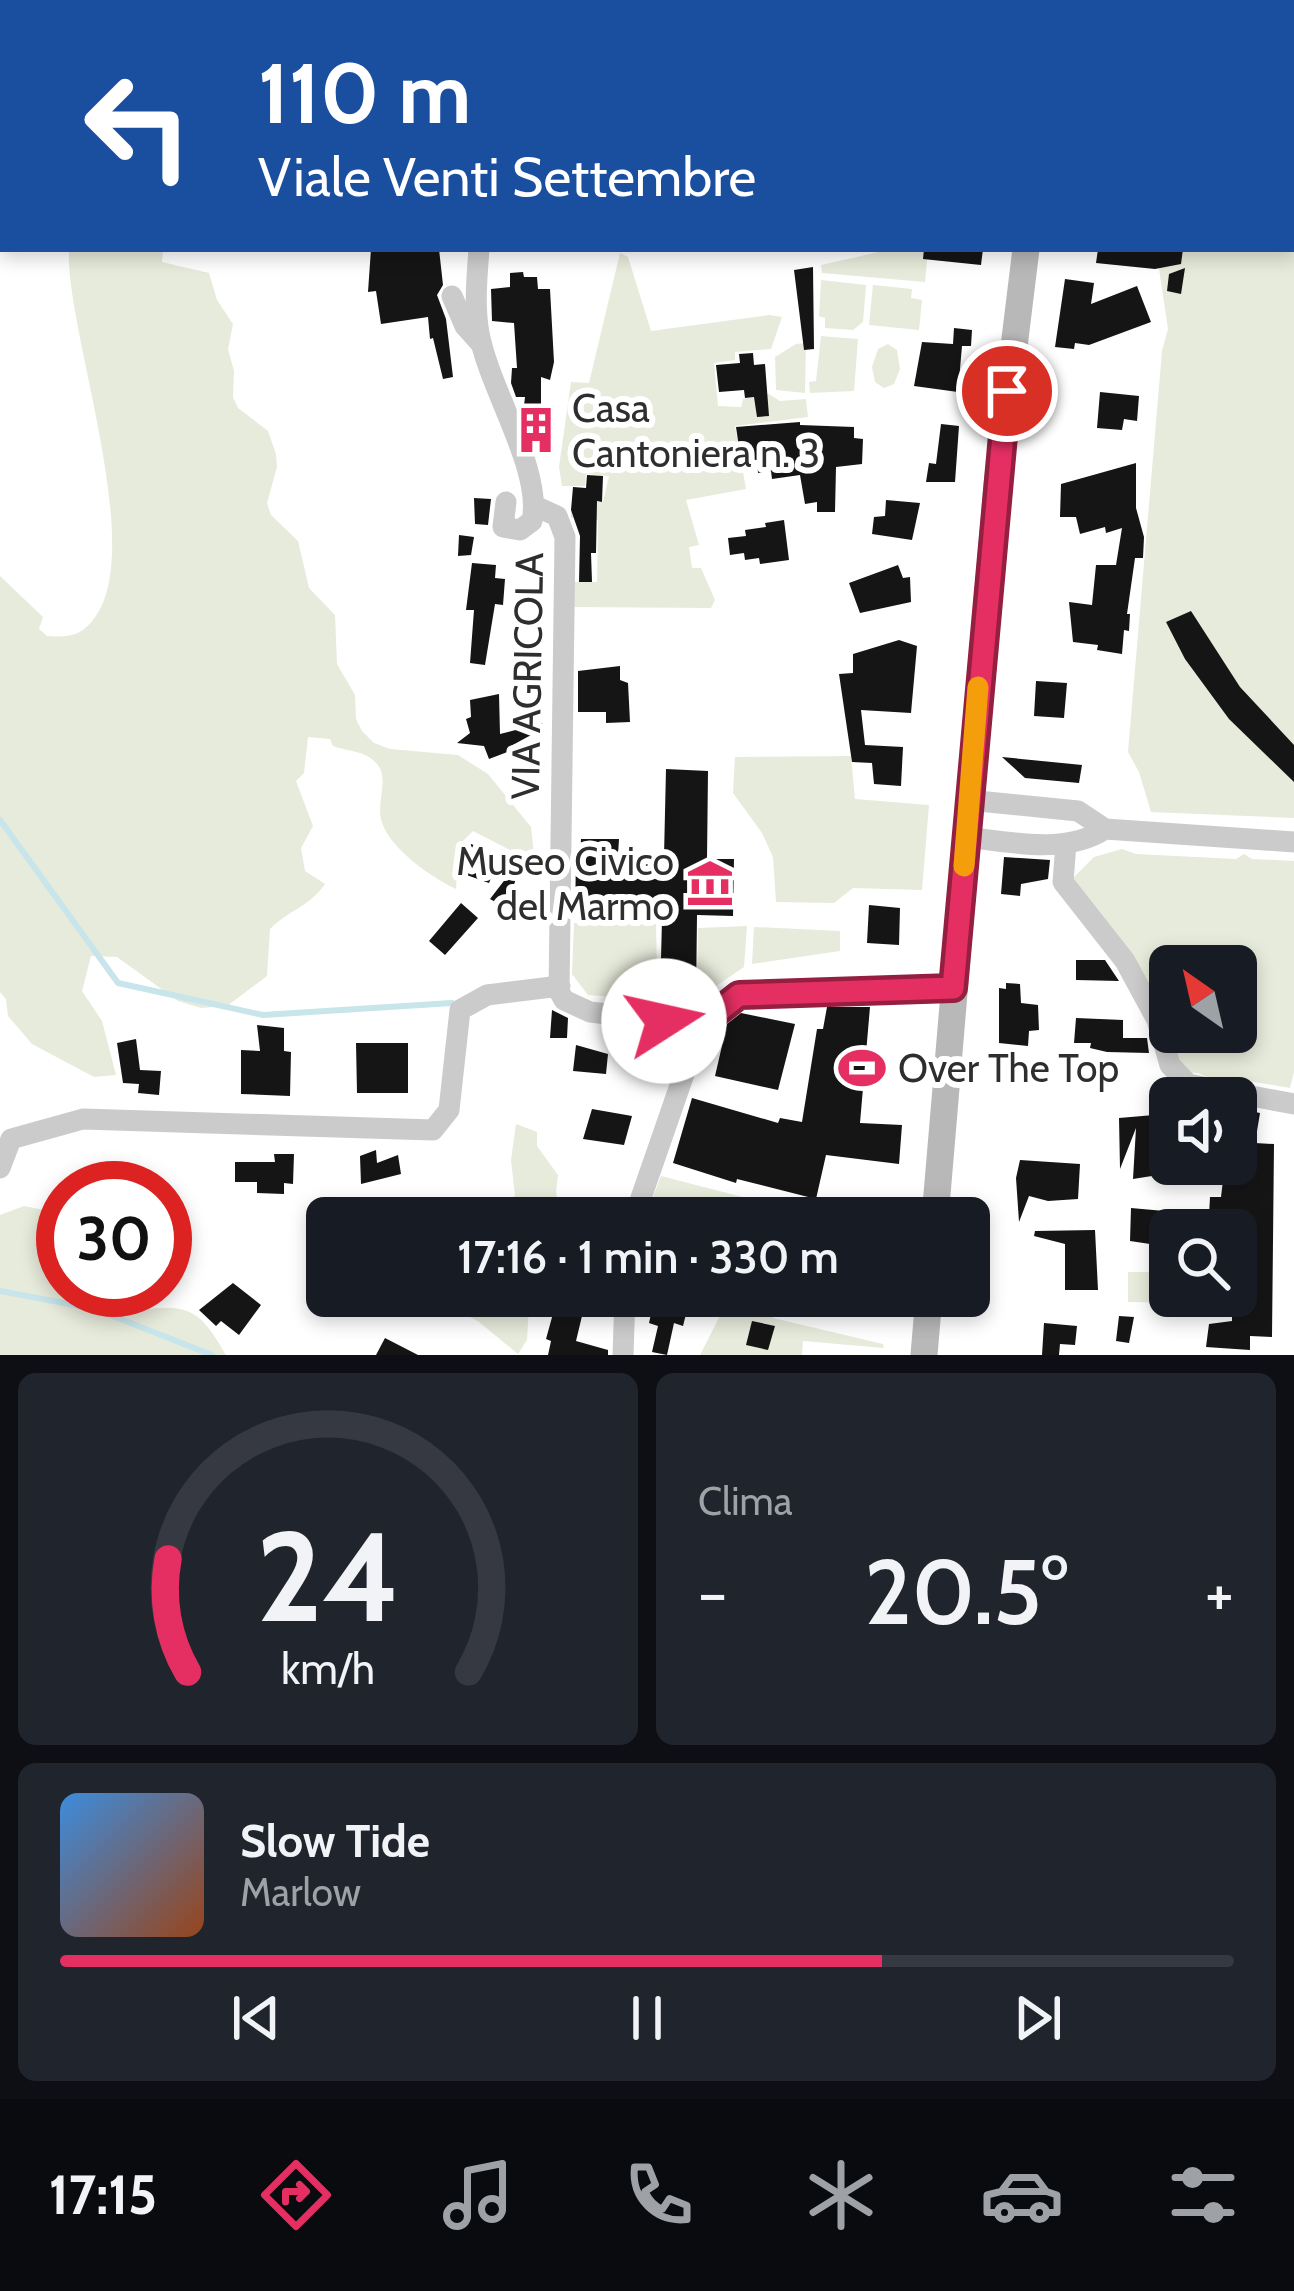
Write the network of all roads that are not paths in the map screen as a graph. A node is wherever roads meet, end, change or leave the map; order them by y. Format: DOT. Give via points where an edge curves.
graph roads {
  1 [pos="478,252"];
  2 [pos="1026,252"];
  3 [pos="452,296"];
  4 [pos="485,352"];
  5 [pos="506,502"];
  6 [pos="535,506"];
  7 [pos="968,800"];
  8 [pos="1105,829"];
  9 [pos="966,838"];
  10 [pos="1294,842"];
  11 [pos="1066,844"];
  12 [pos="953,988"];
  13 [pos="568,995"];
  14 [pos="701,1025"];
  15 [pos="1294,1103"];
  16 [pos="0,1168"];
  17 [pos="641,1197"];
  18 [pos="937,1197"];
  19 [pos="624,1317"];
  20 [pos="927,1317"];
  21 [pos="623,1355"];
  22 [pos="924,1355"];
  1 -- 4 [label="street, VIA AGRICOLA"];
  2 -- 7 [label="main road"];
  3 -- 4 [label="street"];
  4 -- 6 [label="street, VIA AGRICOLA"];
  5 -- 6 [label="street" via="507,530 532,521"];
  6 -- 13 [label="street, VIA AGRICOLA" via="557,516 565,537"];
  7 -- 8 [label="street" via="1078,811"];
  7 -- 9 [label="main road"];
  8 -- 10 [label="street"];
  8 -- 11 [label="street"];
  9 -- 11 [label="street"];
  9 -- 12 [label="main road"];
  11 -- 15 [label="street" via="1063,882 1125,961 1175,1073 1188,1084"];
  12 -- 14 [label="street" via="739,995"];
  12 -- 18 [label="main road"];
  13 -- 14 [label="street" via="590,1012"];
  13 -- 16 [label="street" via="487,994 460,1010 449,1110 433,1130 83,1119 11,1139"];
  14 -- 17 [label="street"];
  19 -- 21 [label="street"];
  20 -- 22 [label="main road"];
}
